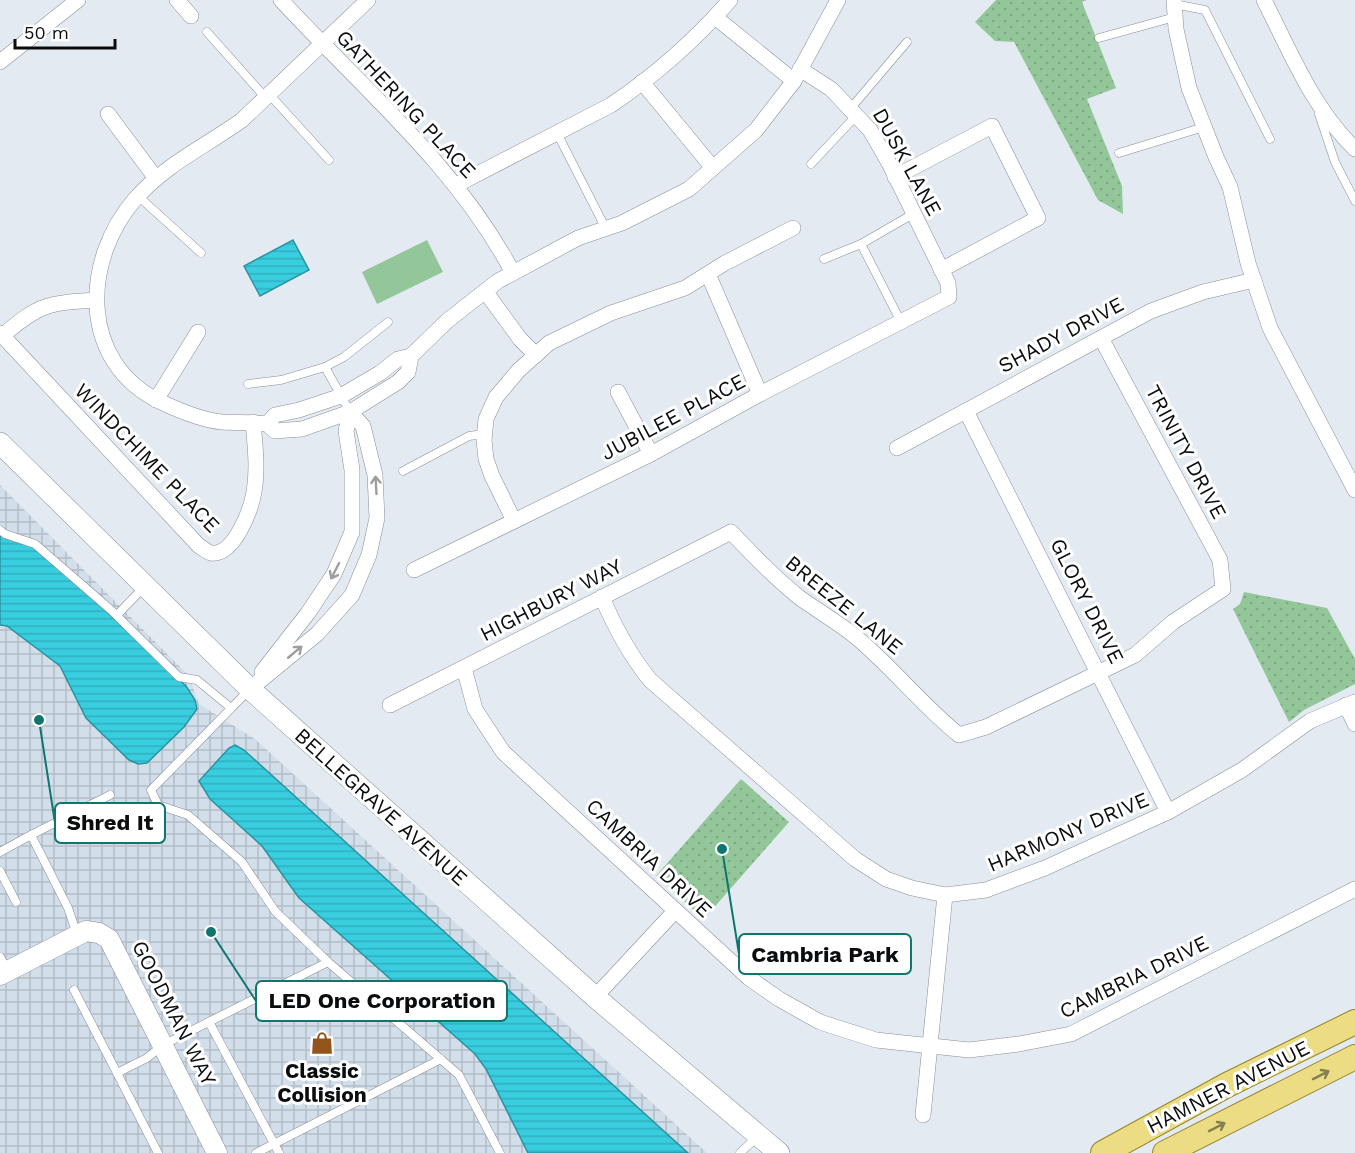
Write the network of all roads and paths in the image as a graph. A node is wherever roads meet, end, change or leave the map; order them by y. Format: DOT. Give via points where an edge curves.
graph roads {
  1 [pos="78,0"];
  2 [pos="177,0"];
  3 [pos="281,0"];
  4 [pos="368,0"];
  5 [pos="730,0"];
  6 [pos="838,0"];
  7 [pos="1264,0"];
  8 [pos="1174,7"];
  9 [pos="190,16"];
  10 [pos="715,17"];
  11 [pos="207,32"];
  12 [pos="1099,38"];
  13 [pos="906,42"];
  14 [pos="321,44"];
  15 [pos="0,62"];
  16 [pos="797,75"];
  17 [pos="642,82"];
  18 [pos="1312,95"];
  19 [pos="267,96"];
  20 [pos="854,111"];
  21 [pos="108,114"];
  22 [pos="1204,127"];
  23 [pos="557,133"];
  24 [pos="1270,139"];
  25 [pos="1355,149"];
  26 [pos="1119,153"];
  27 [pos="329,160"];
  28 [pos="811,164"];
  29 [pos="713,168"];
  30 [pos="156,177"];
  31 [pos="895,177"];
  32 [pos="456,185"];
  33 [pos="138,196"];
  34 [pos="1355,201"];
  35 [pos="914,214"];
  36 [pos="794,228"];
  37 [pos="606,229"];
  38 [pos="861,244"];
  39 [pos="201,253"];
  40 [pos="824,259"];
  41 [pos="942,270"];
  42 [pos="513,273"];
  43 [pos="708,274"];
  44 [pos="1254,280"];
  45 [pos="485,291"];
  46 [pos="949,297"];
  47 [pos="96,300"];
  48 [pos="388,322"];
  49 [pos="902,322"];
  50 [pos="198,332"];
  51 [pos="1,334"];
  52 [pos="1101,338"];
  53 [pos="536,355"];
  54 [pos="411,356"];
  55 [pos="325,367"];
  56 [pos="248,384"];
  57 [pos="618,392"];
  58 [pos="760,394"];
  59 [pos="341,396"];
  60 [pos="156,400"];
  61 [pos="966,411"];
  62 [pos="350,412"];
  63 [pos="260,423"];
  64 [pos="484,434"];
  65 [pos="0,443"];
  66 [pos="897,448"];
  67 [pos="651,454"];
  68 [pos="403,471"];
  69 [pos="1355,490"];
  70 [pos="514,521"];
  71 [pos="0,530"];
  72 [pos="731,532"];
  73 [pos="350,535"];
  74 [pos="372,541"];
  75 [pos="414,570"];
  76 [pos="146,585"];
  77 [pos="602,597"];
  78 [pos="117,615"];
  79 [pos="464,668"];
  80 [pos="1099,672"];
  81 [pos="250,689"];
  82 [pos="1350,703"];
  83 [pos="390,705"];
  84 [pos="231,708"];
  85 [pos="1355,724"];
  86 [pos="110,795"];
  87 [pos="1168,812"];
  88 [pos="31,835"];
  89 [pos="0,852"];
  90 [pos="0,871"];
  91 [pos="1355,890"];
  92 [pos="945,895"];
  93 [pos="16,902"];
  94 [pos="675,910"];
  95 [pos="77,935"];
  96 [pos="328,962"];
  97 [pos="3,968"];
  98 [pos="74,990"];
  99 [pos="595,997"];
  100 [pos="209,1022"];
  101 [pos="1355,1022"];
  102 [pos="163,1045"];
  103 [pos="930,1046"];
  104 [pos="1355,1057"];
  105 [pos="441,1059"];
  106 [pos="117,1073"];
  107 [pos="923,1115"];
  108 [pos="759,1135"];
  109 [pos="274,1144"];
  110 [pos="159,1153"];
  111 [pos="218,1153"];
  112 [pos="256,1153"];
  113 [pos="279,1153"];
  114 [pos="500,1153"];
  115 [pos="740,1153"];
  116 [pos="779,1153"];
  117 [pos="1102,1153"];
  118 [pos="1165,1153"];
  1 -- 15 [label="street"];
  2 -- 9 [label="street"];
  3 -- 14 [label="street, GATHERING PLACE"];
  4 -- 14 [label="street"];
  5 -- 10 [label="street"];
  6 -- 16 [label="street"];
  7 -- 18 [label="street"];
  8 -- 12 [label="lane"];
  8 -- 22 [label="street" via="1189,88"];
  8 -- 24 [label="lane" via="1205,10"];
  10 -- 16 [label="street, DUSK LANE"];
  10 -- 17 [label="street"];
  11 -- 19 [label="lane"];
  13 -- 20 [label="lane"];
  14 -- 19 [label="street"];
  14 -- 32 [label="street, GATHERING PLACE" via="392,113"];
  16 -- 20 [label="street, DUSK LANE" via="831,89"];
  16 -- 29 [label="street" via="756,130"];
  17 -- 23 [label="street" via="611,105"];
  17 -- 29 [label="street"];
  18 -- 25 [label="street"];
  18 -- 34 [label="lane" via="1335,162"];
  19 -- 27 [label="lane"];
  19 -- 30 [label="street" via="242,120"];
  20 -- 28 [label="lane"];
  20 -- 31 [label="street, DUSK LANE" via="870,130"];
  21 -- 30 [label="street"];
  22 -- 26 [label="lane"];
  22 -- 44 [label="street" via="1230,187"];
  23 -- 32 [label="street"];
  23 -- 37 [label="lane"];
  29 -- 37 [label="street" via="688,189"];
  30 -- 33 [label="street"];
  31 -- 35 [label="street, DUSK LANE"];
  31 -- 41 [label="street" via="992,126 1038,219"];
  32 -- 42 [label="street, GATHERING PLACE" via="498,244"];
  33 -- 39 [label="lane"];
  33 -- 47 [label="street" via="117,223 104,249"];
  35 -- 38 [label="lane"];
  35 -- 41 [label="street, DUSK LANE"];
  36 -- 43 [label="street"];
  37 -- 42 [label="street" via="578,238"];
  38 -- 40 [label="lane"];
  38 -- 49 [label="lane"];
  41 -- 46 [label="street, DUSK LANE"];
  42 -- 45 [label="street"];
  43 -- 53 [label="street" via="685,288 610,313 549,343"];
  43 -- 58 [label="street"];
  44 -- 52 [label="street, SHADY DRIVE" via="1203,292 1151,311"];
  44 -- 69 [label="street" via="1270,328"];
  45 -- 53 [label="street"];
  45 -- 54 [label="street"];
  46 -- 49 [label="street, JUBILEE PLACE"];
  47 -- 51 [label="street" via="41,307"];
  47 -- 60 [label="street" via="104,342 116,364 131,383"];
  48 -- 55 [label="lane"];
  49 -- 58 [label="street, JUBILEE PLACE"];
  50 -- 60 [label="street"];
  51 -- 63 [label="street, WINDCHIME PLACE" via="209,553 219,552 232,543 246,521 254,493"];
  52 -- 61 [label="street, SHADY DRIVE"];
  52 -- 80 [label="street, TRINITY DRIVE" via="1220,560 1223,589 1173,622 1135,655"];
  53 -- 64 [label="street" via="496,397"];
  54 -- 59 [label="street" via="398,359"];
  54 -- 62 [label="street" via="408,372 398,382"];
  55 -- 56 [label="lane" via="281,380"];
  55 -- 59 [label="lane"];
  57 -- 67 [label="street"];
  58 -- 67 [label="street, JUBILEE PLACE"];
  59 -- 62 [label="lane"];
  59 -- 63 [label="street"];
  60 -- 63 [label="street" via="193,416 220,422"];
  61 -- 66 [label="street, SHADY DRIVE"];
  61 -- 80 [label="street, GLORY DRIVE"];
  62 -- 63 [label="street" via="302,429 275,431"];
  62 -- 73 [label="street" via="346,431 352,470"];
  74 -- 62 [label="street, one-way" via="377,518 375,475 363,426"];
  64 -- 68 [label="lane" via="469,436"];
  64 -- 70 [label="street" via="486,459"];
  65 -- 76 [label="main road, BELLEGRAVE AVENUE"];
  67 -- 70 [label="street, JUBILEE PLACE"];
  70 -- 75 [label="street, JUBILEE PLACE"];
  71 -- 78 [label="lane" via="35,544"];
  72 -- 77 [label="street, HIGHBURY WAY"];
  72 -- 80 [label="street, BREEZE LANE" via="765,569 855,636 959,735 986,727"];
  73 -- 74 [label="street"];
  73 -- 81 [label="street, one-way" via="334,574"];
  81 -- 74 [label="street, one-way" via="317,634 352,595"];
  76 -- 78 [label="lane"];
  76 -- 81 [label="main road, BELLEGRAVE AVENUE"];
  77 -- 79 [label="street, HIGHBURY WAY"];
  77 -- 92 [label="street, HARMONY DRIVE" via="619,635 650,680 837,843 886,879"];
  78 -- 84 [label="lane" via="179,677 196,680"];
  79 -- 83 [label="street, HIGHBURY WAY"];
  79 -- 94 [label="street, CAMBRIA DRIVE" via="475,709 503,752"];
  80 -- 87 [label="street, GLORY DRIVE"];
  81 -- 84 [label="lane"];
  81 -- 99 [label="main road, BELLEGRAVE AVENUE"];
  82 -- 85 [label="street"];
  82 -- 87 [label="street, HARMONY DRIVE" via="1310,721 1242,770"];
  84 -- 96 [label="lane" via="150,790 158,805 188,815 242,862 274,910"];
  86 -- 88 [label="lane"];
  87 -- 92 [label="street, HARMONY DRIVE" via="1045,868 986,890"];
  88 -- 89 [label="lane"];
  88 -- 95 [label="lane" via="68,908"];
  90 -- 93 [label="lane"];
  91 -- 103 [label="street, CAMBRIA DRIVE" via="1071,1034 969,1050"];
  92 -- 103 [label="street"];
  94 -- 99 [label="street"];
  94 -- 103 [label="street, CAMBRIA DRIVE" via="749,978 820,1022 876,1040"];
  95 -- 97 [label="street"];
  95 -- 102 [label="street, GOODMAN WAY" via="86,931 109,939"];
  96 -- 100 [label="lane"];
  96 -- 105 [label="lane"];
  98 -- 106 [label="lane"];
  99 -- 108 [label="main road, BELLEGRAVE AVENUE"];
  100 -- 102 [label="lane"];
  100 -- 109 [label="lane"];
  101 -- 117 [label="main road, HAMNER AVENUE"];
  102 -- 106 [label="lane"];
  102 -- 111 [label="street, GOODMAN WAY"];
  103 -- 107 [label="street"];
  118 -- 104 [label="main road, HAMNER AVENUE, one-way"];
  105 -- 109 [label="lane"];
  105 -- 114 [label="lane" via="459,1075"];
  106 -- 110 [label="lane"];
  108 -- 115 [label="lane"];
  108 -- 116 [label="main road, BELLEGRAVE AVENUE"];
  109 -- 112 [label="lane"];
  109 -- 113 [label="lane"];
}
